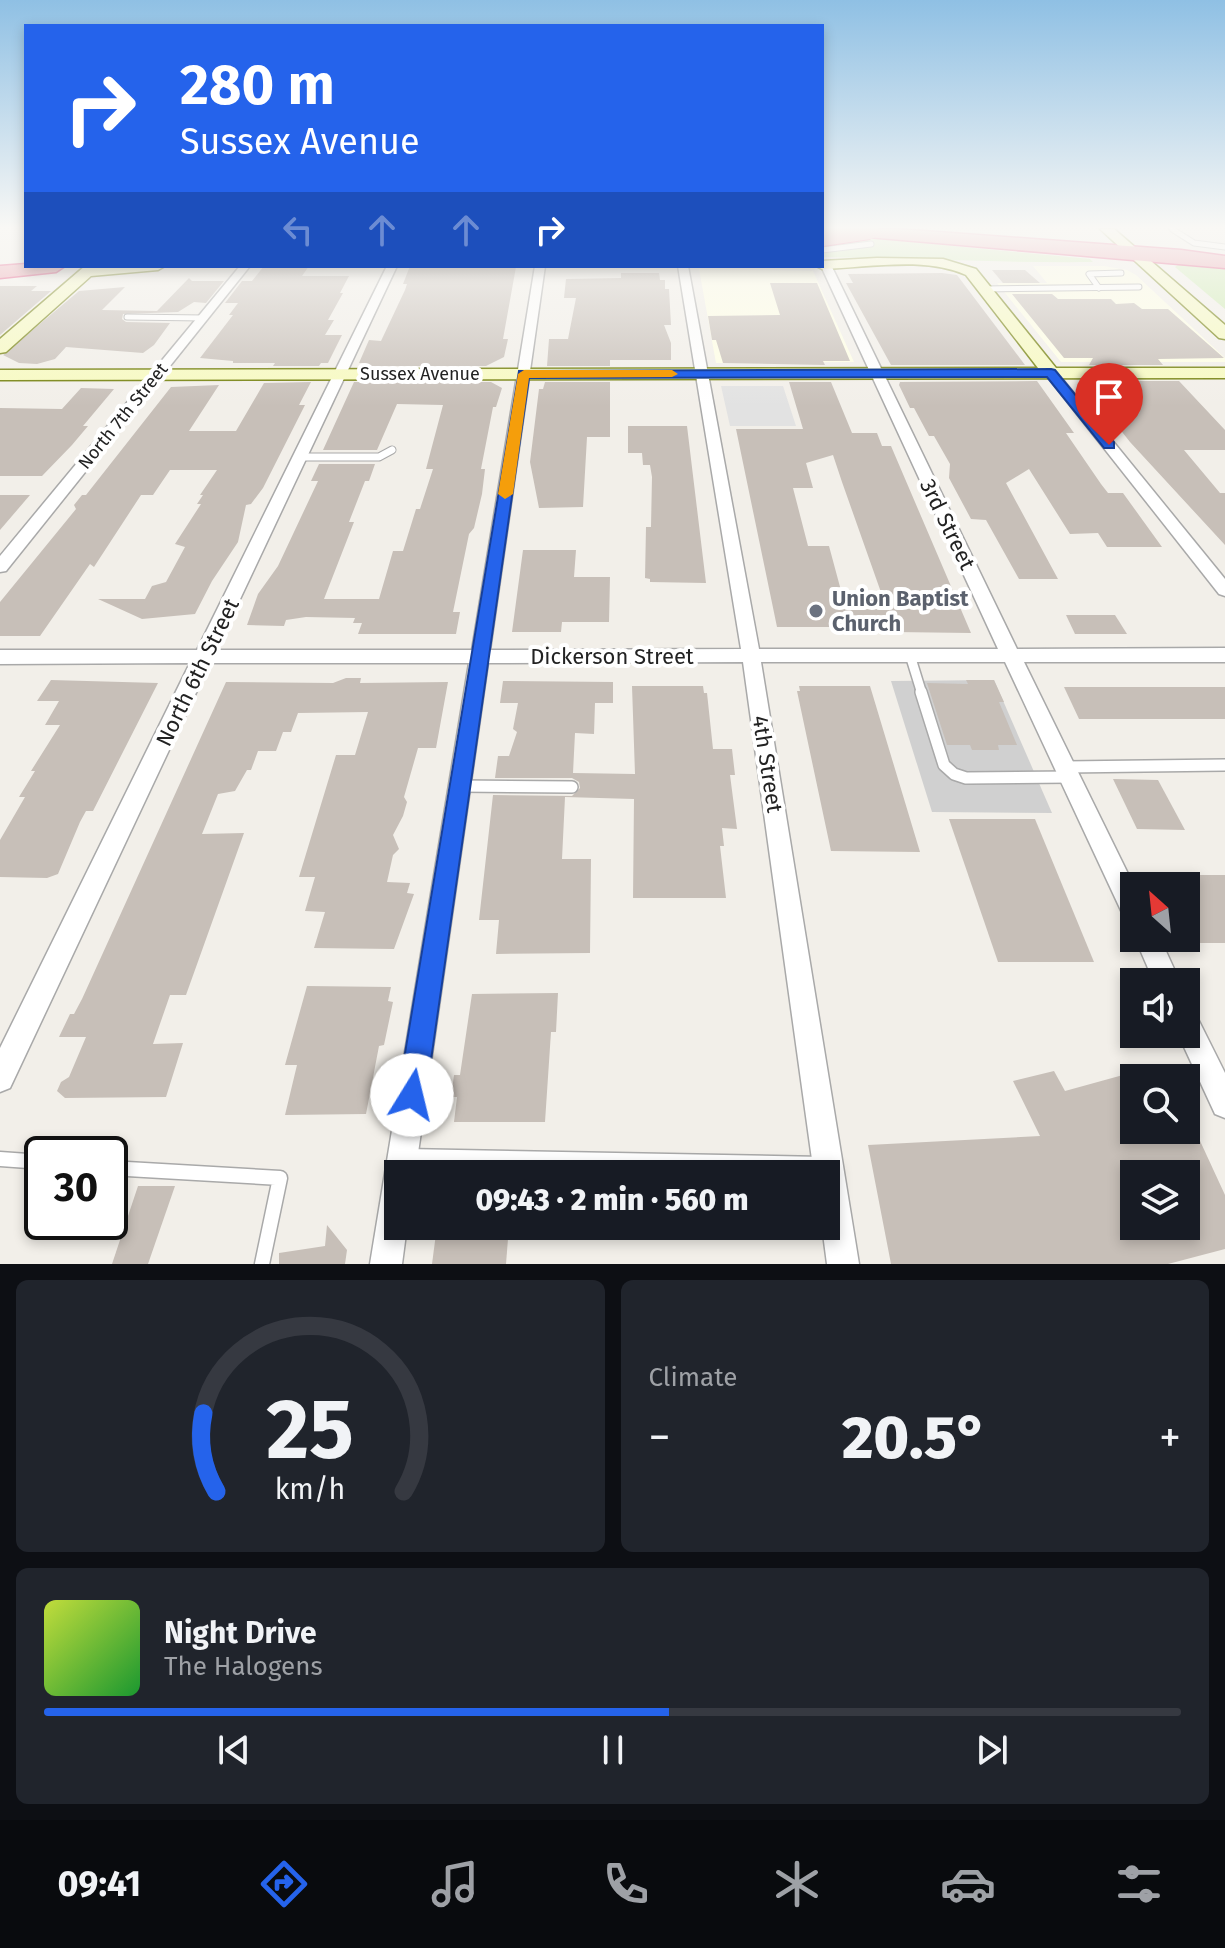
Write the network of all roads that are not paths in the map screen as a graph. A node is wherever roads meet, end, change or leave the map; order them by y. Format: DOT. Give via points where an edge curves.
graph roads {
  1 [pos="69,288"];
  2 [pos="227,288"];
  3 [pos="381,288"];
  4 [pos="537,288"];
  5 [pos="687,288"];
  6 [pos="836,288"];
  7 [pos="1099,288"];
  8 [pos="1174,288"];
  9 [pos="984,289"];
  10 [pos="127,317"];
  11 [pos="203,318"];
  12 [pos="1225,334"];
  13 [pos="0,348"];
  14 [pos="875,373"];
  15 [pos="1051,373"];
  16 [pos="1225,373"];
  17 [pos="340,374"];
  18 [pos="524,374"];
  19 [pos="702,374"];
  20 [pos="0,375"];
  21 [pos="157,375"];
  22 [pos="392,450"];
  23 [pos="300,457"];
  24 [pos="0,567"];
  25 [pos="1225,590"];
  26 [pos="910,655"];
  27 [pos="1013,655"];
  28 [pos="1225,655"];
  29 [pos="205,656"];
  30 [pos="480,656"];
  31 [pos="751,656"];
  32 [pos="0,657"];
  33 [pos="1225,765"];
  34 [pos="1068,772"];
  35 [pos="460,786"];
  36 [pos="572,787"];
  37 [pos="1120,882"];
  38 [pos="1198,1048"];
  39 [pos="0,1078"];
  40 [pos="1225,1104"];
  41 [pos="0,1159"];
  42 [pos="402,1160"];
  43 [pos="827,1160"];
  44 [pos="24,1161"];
  45 [pos="128,1169"];
  46 [pos="390,1240"];
  47 [pos="839,1240"];
  48 [pos="262,1264"];
  49 [pos="386,1264"];
  50 [pos="843,1264"];
  1 -- 13 [label="street"];
  2 -- 11 [label="street, North 7th Street"];
  3 -- 17 [label="street, North 6th Street"];
  4 -- 18 [label="street"];
  5 -- 19 [label="street, 4th Street"];
  6 -- 14 [label="street, 3rd Street"];
  7 -- 9 [label="lane"];
  8 -- 12 [label="street"];
  9 -- 15 [label="street"];
  10 -- 11 [label="lane"];
  11 -- 21 [label="street, North 7th Street"];
  14 -- 15 [label="street, Sussex Avenue"];
  14 -- 19 [label="street, Sussex Avenue"];
  14 -- 27 [label="street, 3rd Street"];
  15 -- 16 [label="street, Sussex Avenue"];
  15 -- 25 [label="street"];
  17 -- 18 [label="street, Sussex Avenue"];
  17 -- 21 [label="street, Sussex Avenue"];
  17 -- 23 [label="street, North 6th Street"];
  18 -- 19 [label="street, Sussex Avenue"];
  18 -- 30 [label="street"];
  19 -- 31 [label="street, 4th Street"];
  20 -- 21 [label="street, Sussex Avenue"];
  21 -- 24 [label="street, North 7th Street"];
  22 -- 23 [label="lane" via="379,457"];
  23 -- 29 [label="street, North 6th Street"];
  26 -- 27 [label="street, Dickerson Street"];
  26 -- 31 [label="street, Dickerson Street"];
  26 -- 34 [label="lane" via="944,765 954,774 966,778"];
  27 -- 28 [label="street, Dickerson Street"];
  27 -- 34 [label="street, 3rd Street"];
  29 -- 30 [label="street, Dickerson Street"];
  29 -- 32 [label="street, Dickerson Street"];
  29 -- 39 [label="street, North 6th Street"];
  30 -- 31 [label="street, Dickerson Street"];
  30 -- 35 [label="street"];
  31 -- 43 [label="street, 4th Street"];
  33 -- 34 [label="lane"];
  34 -- 37 [label="street, 3rd Street"];
  35 -- 36 [label="lane"];
  35 -- 42 [label="street"];
  38 -- 40 [label="street"];
  41 -- 44 [label="lane"];
  45 -- 48 [label="lane" via="280,1178"];
  46 -- 49 [label="street"];
  47 -- 50 [label="street, 4th Street"];
}
